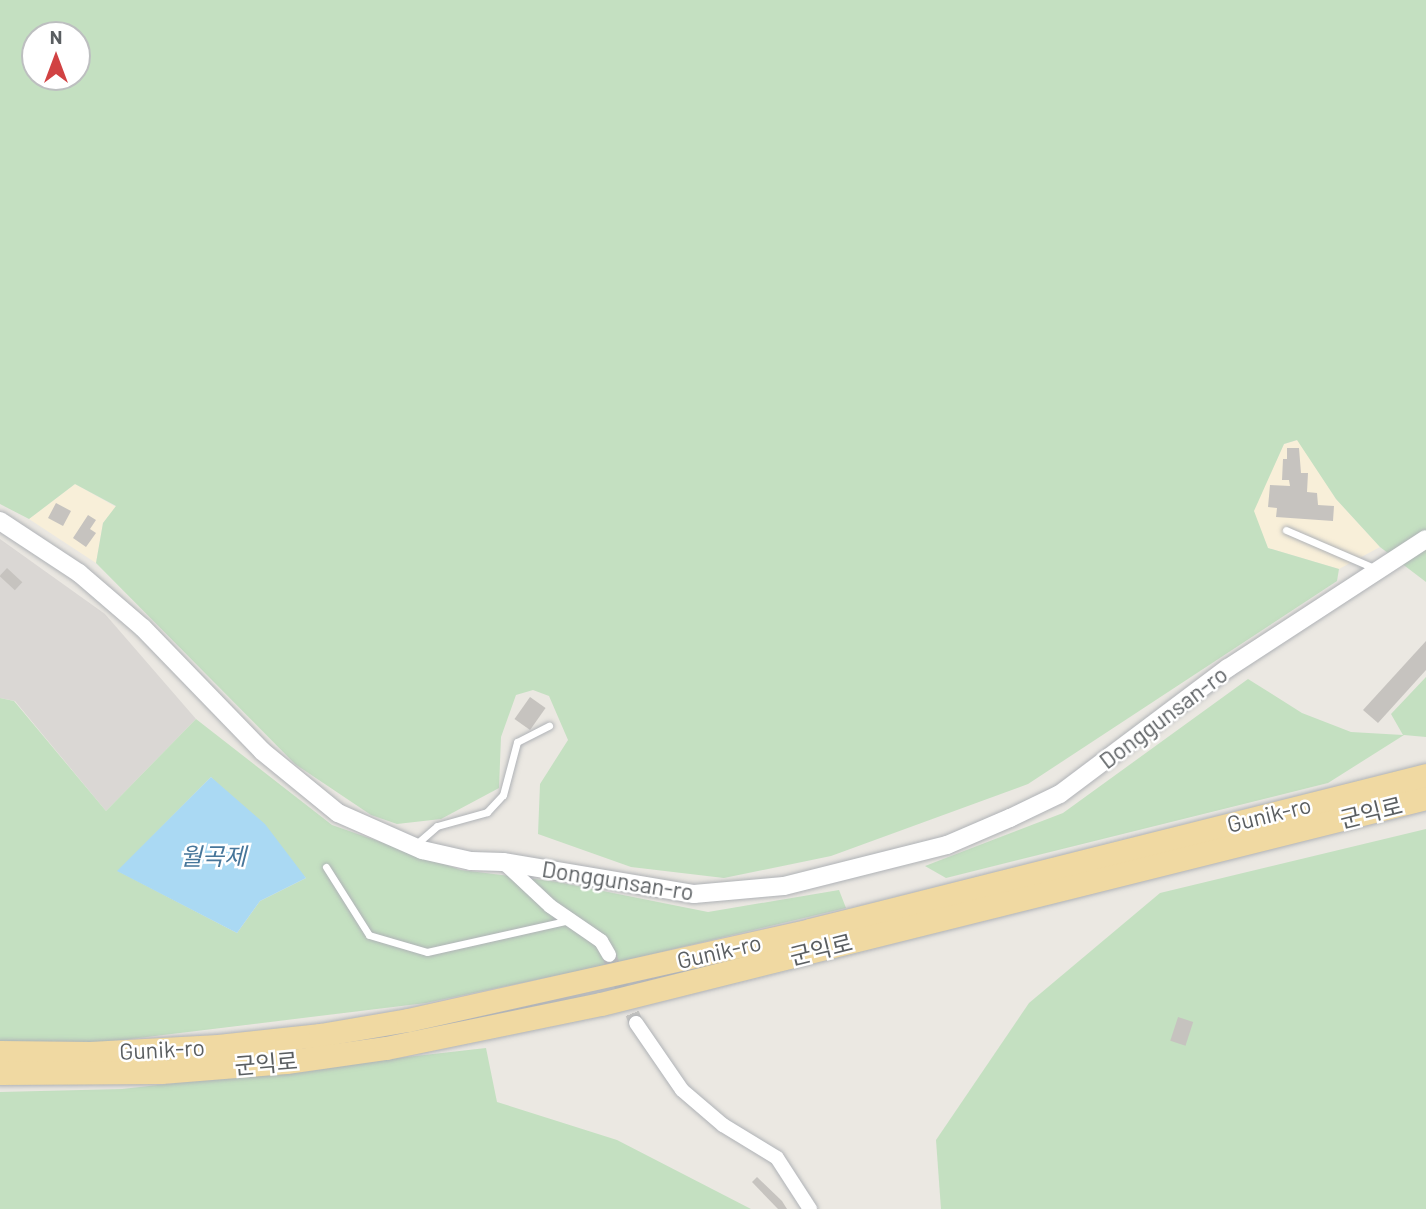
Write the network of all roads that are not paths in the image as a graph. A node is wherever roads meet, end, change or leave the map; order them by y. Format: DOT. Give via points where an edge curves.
graph roads {
  1 [pos="0,521"];
  2 [pos="1286,530"];
  3 [pos="1426,539"];
  4 [pos="1377,570"];
  5 [pos="549,726"];
  6 [pos="1426,775"];
  7 [pos="1426,798"];
  8 [pos="413,846"];
  9 [pos="503,862"];
  10 [pos="326,867"];
  11 [pos="570,920"];
  12 [pos="609,955"];
  13 [pos="636,1023"];
  14 [pos="0,1052"];
  15 [pos="0,1073"];
  16 [pos="810,1209"];
  1 -- 8 [label="street, Donggunsan-ro" via="79,573 144,628 262,751 338,813"];
  2 -- 4 [label="lane"];
  3 -- 4 [label="street, Donggunsan-ro"];
  4 -- 9 [label="street, Donggunsan-ro" via="1228,668 1060,794 947,845 784,886 694,894"];
  5 -- 8 [label="lane" via="517,742 503,795 487,812 438,826"];
  6 -- 14 [label="highway, Gunik-ro" via="810,930 408,1020 218,1046"];
  7 -- 15 [label="highway, 군익로" via="601,1004 386,1048 161,1072"];
  8 -- 9 [label="street, Donggunsan-ro" via="471,861"];
  9 -- 11 [label="street"];
  10 -- 11 [label="lane" via="369,935 427,952"];
  11 -- 12 [label="street" via="601,941"];
  13 -- 16 [label="street" via="682,1090 723,1125 776,1158"];
}
